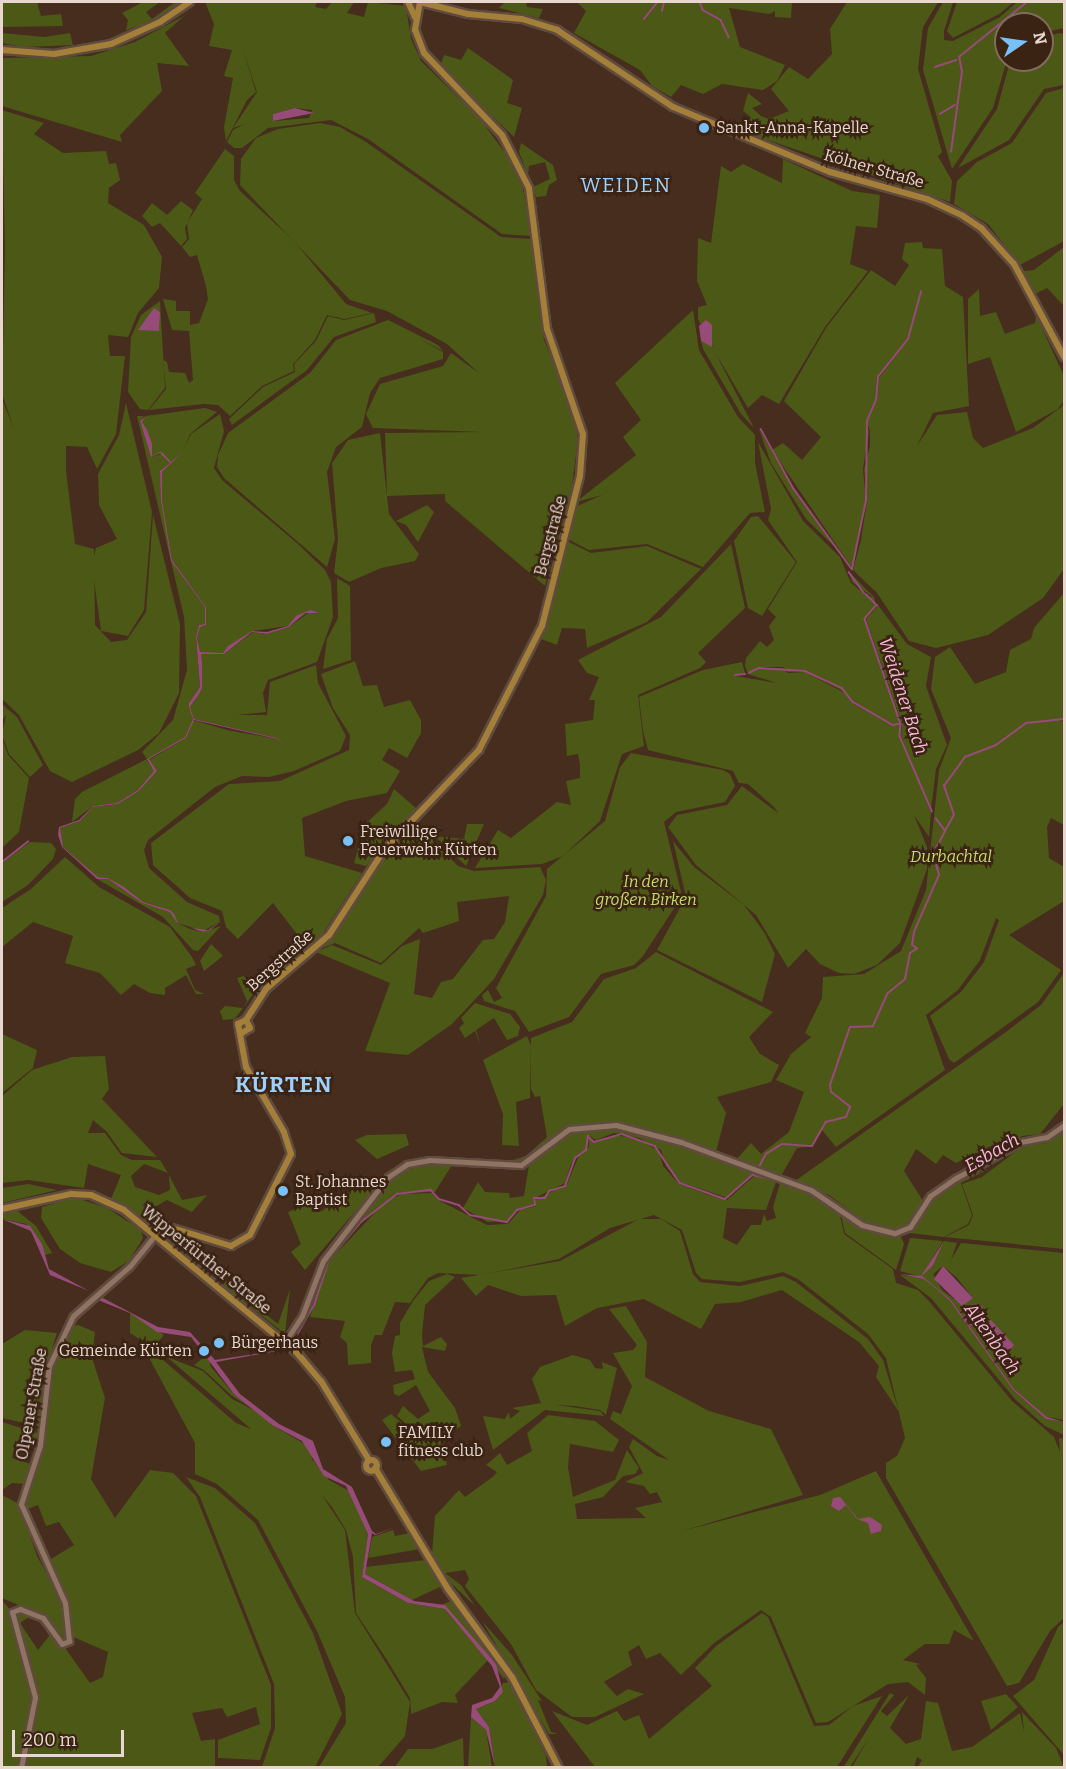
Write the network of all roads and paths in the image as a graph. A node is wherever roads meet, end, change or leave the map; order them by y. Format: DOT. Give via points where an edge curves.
graph roads {
  1 [pos="190,2"];
  2 [pos="408,2"];
  3 [pos="420,2"];
  4 [pos="416,17"];
  5 [pos="2,50"];
  6 [pos="1065,357"];
  7 [pos="1065,1125"];
  8 [pos="2,1209"];
  9 [pos="155,1235"];
  10 [pos="285,1342"];
  11 [pos="21,1767"];
  12 [pos="559,1767"];
  1 -- 5 [label="main road" via="160,22 111,44 54,54"];
  2 -- 4 [label="main road"];
  3 -- 4 [label="main road, Bergstraße"];
  3 -- 6 [label="main road, Kölner Straße" via="468,14 522,19 557,30 670,105 821,169 949,208 982,229 1010,259"];
  4 -- 9 [label="main road, Bergstraße" via="424,53 502,135 525,176 536,219 548,329 580,417 583,461 542,626 480,750 378,857 328,936 266,989 246,1020 250,1028 242,1033 246,1067 289,1142 289,1164 242,1244 231,1246 166,1226"];
  7 -- 10 [label="street" via="1047,1137 1021,1142 948,1184 929,1198 910,1227 899,1232 868,1227 817,1193 681,1142 616,1125 574,1128 521,1165 430,1160 399,1168 323,1261 305,1309"];
  8 -- 9 [label="main road, Wipperfürther Straße" via="49,1196 91,1195 124,1210"];
  9 -- 10 [label="main road, Wipperfürther Straße"];
  9 -- 11 [label="street, Olpener Straße" via="130,1266 73,1316 49,1366 40,1446 21,1504 62,1596 69,1641 62,1644 43,1618 13,1610 35,1697"];
  10 -- 12 [label="main road, Wipperfürther Straße" via="318,1376 369,1460 376,1462 375,1468 448,1589 512,1677"];
}
